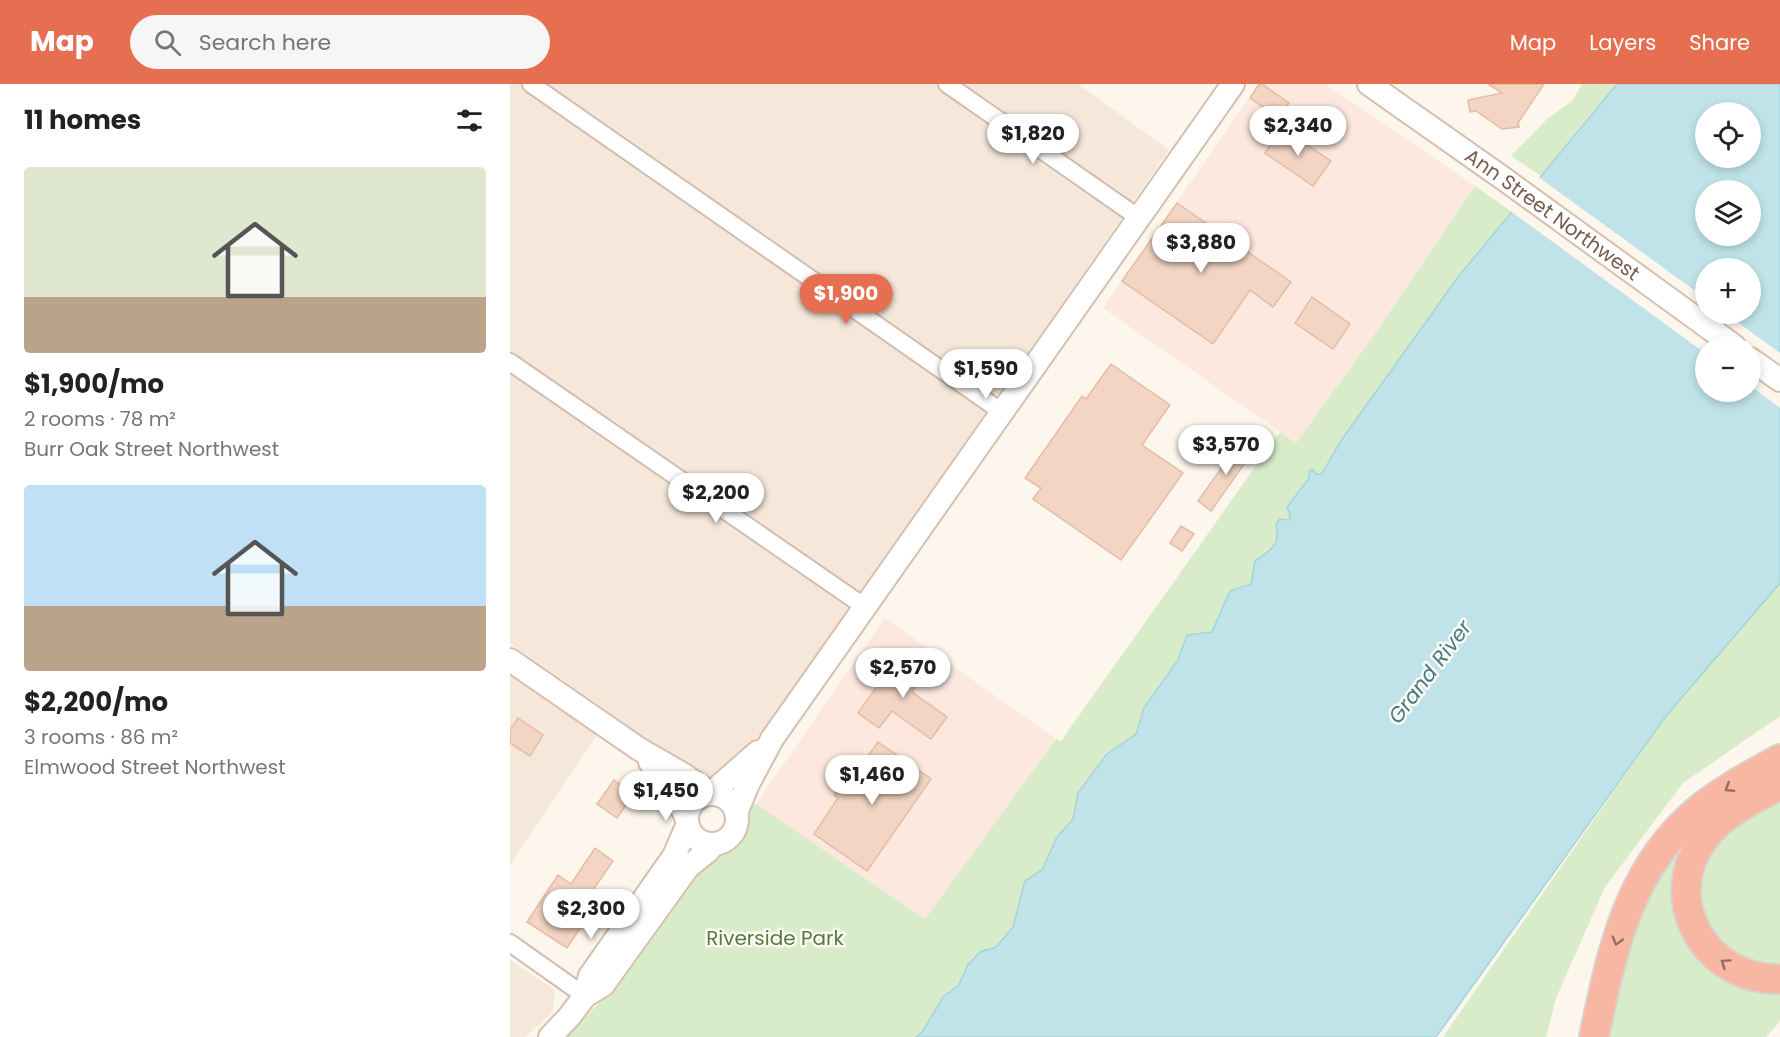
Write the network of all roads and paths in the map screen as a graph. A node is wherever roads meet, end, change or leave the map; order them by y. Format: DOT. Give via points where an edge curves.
graph roads {
  1 [pos="531,84"];
  2 [pos="946,84"];
  3 [pos="1233,84"];
  4 [pos="1369,84"];
  5 [pos="1139,218"];
  6 [pos="1720,336"];
  7 [pos="510,362"];
  8 [pos="1761,367"];
  9 [pos="1780,380"];
  10 [pos="1002,412"];
  11 [pos="865,607"];
  12 [pos="510,660"];
  13 [pos="772,739"];
  14 [pos="639,749"];
  15 [pos="1780,759"];
  16 [pos="1780,785"];
  17 [pos="712,794"];
  18 [pos="736,813"];
  19 [pos="687,821"];
  20 [pos="713,845"];
  21 [pos="666,882"];
  22 [pos="510,943"];
  23 [pos="1780,979"];
  24 [pos="585,996"];
  25 [pos="550,1037"];
  26 [pos="1594,1037"];
  1 -- 10 [label="street"];
  2 -- 5 [label="street"];
  3 -- 5 [label="main road"];
  4 -- 6 [label="main road, Ann Street Northwest"];
  5 -- 10 [label="main road"];
  7 -- 11 [label="street"];
  8 -- 9 [label="main road"];
  10 -- 11 [label="main road"];
  11 -- 13 [label="main road"];
  12 -- 14 [label="main road"];
  13 -- 17 [label="main road"];
  13 -- 18 [label="main road"];
  14 -- 17 [label="main road"];
  14 -- 19 [label="main road" via="672,787"];
  15 -- 26 [label="highway, one-way" via="1702,807 1666,842 1651,863 1623,918"];
  23 -- 16 [label="highway, one-way" via="1748,975 1713,954 1692,924 1685,891 1693,856 1705,836 1724,818"];
  17 -- 18 [label="main road" via="728,800"];
  17 -- 19 [label="main road" via="691,804"];
  18 -- 20 [label="main road" via="732,834"];
  19 -- 20 [label="main road" via="690,832 700,842"];
  19 -- 21 [label="main road"];
  20 -- 21 [label="main road"];
  21 -- 24 [label="main road" via="603,985"];
  22 -- 24 [label="street"];
  24 -- 25 [label="main road"];
}
